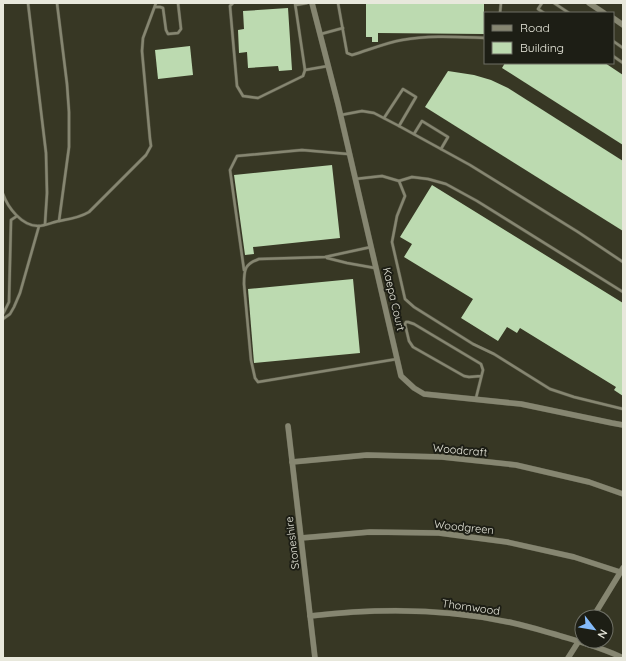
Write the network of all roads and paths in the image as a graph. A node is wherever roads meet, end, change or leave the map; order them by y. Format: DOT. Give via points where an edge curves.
graph roads {
  1 [pos="28,3"];
  2 [pos="57,3"];
  3 [pos="156,3"];
  4 [pos="178,3"];
  5 [pos="233,3"];
  6 [pos="307,3"];
  7 [pos="312,3"];
  8 [pos="338,3"];
  9 [pos="542,3"];
  10 [pos="554,3"];
  11 [pos="589,3"];
  12 [pos="295,4"];
  13 [pos="155,7"];
  14 [pos="542,12"];
  15 [pos="568,12"];
  16 [pos="602,12"];
  17 [pos="614,19"];
  18 [pos="623,25"];
  19 [pos="342,28"];
  20 [pos="321,34"];
  21 [pos="484,38"];
  22 [pos="614,42"];
  23 [pos="623,48"];
  24 [pos="614,57"];
  25 [pos="623,63"];
  26 [pos="328,66"];
  27 [pos="305,70"];
  28 [pos="340,115"];
  29 [pos="384,118"];
  30 [pos="399,126"];
  31 [pos="414,134"];
  32 [pos="441,149"];
  33 [pos="349,154"];
  34 [pos="355,179"];
  35 [pos="399,181"];
  36 [pos="3,194"];
  37 [pos="17,216"];
  38 [pos="59,221"];
  39 [pos="44,224"];
  40 [pos="39,226"];
  41 [pos="371,247"];
  42 [pos="325,257"];
  43 [pos="623,262"];
  44 [pos="376,268"];
  45 [pos="244,271"];
  46 [pos="623,292"];
  47 [pos="3,314"];
  48 [pos="3,319"];
  49 [pos="398,359"];
  50 [pos="481,376"];
  51 [pos="476,399"];
  52 [pos="623,409"];
  53 [pos="623,425"];
  54 [pos="288,426"];
  55 [pos="292,462"];
  56 [pos="623,494"];
  57 [pos="301,538"];
  58 [pos="622,570"];
  59 [pos="598,609"];
  60 [pos="310,616"];
  61 [pos="574,640"];
  62 [pos="574,649"];
  63 [pos="600,649"];
  64 [pos="315,658"];
  65 [pos="568,658"];
  66 [pos="623,658"];
  1 -- 39 [label="lane" via="46,153 48,193"];
  2 -- 38 [label="lane" via="69,112 69,147"];
  3 -- 13 [label="lane"];
  4 -- 13 [label="lane" via="181,29 178,33 168,34 163,8"];
  5 -- 27 [label="lane" via="230,6 237,86 243,96 258,98 302,76"];
  6 -- 12 [label="lane"];
  7 -- 20 [label="street, Kaepa Court"];
  8 -- 19 [label="lane"];
  9 -- 14 [label="lane" via="538,9"];
  10 -- 15 [label="lane"];
  11 -- 16 [label="street"];
  12 -- 27 [label="lane"];
  13 -- 38 [label="lane" via="143,38 142,51 151,146 146,156 89,212"];
  17 -- 18 [label="street"];
  19 -- 20 [label="lane"];
  19 -- 21 [label="lane" via="347,53 352,55 402,40"];
  20 -- 26 [label="street, Kaepa Court"];
  22 -- 23 [label="lane"];
  24 -- 25 [label="lane"];
  26 -- 27 [label="lane"];
  26 -- 28 [label="street, Kaepa Court"];
  28 -- 29 [label="lane" via="362,111"];
  28 -- 33 [label="street, Kaepa Court"];
  29 -- 30 [label="lane"];
  29 -- 30 [label="lane" via="403,89 416,97"];
  30 -- 31 [label="lane"];
  31 -- 32 [label="lane"];
  31 -- 32 [label="lane" via="422,121 448,137"];
  32 -- 43 [label="lane"];
  33 -- 34 [label="street, Kaepa Court"];
  33 -- 45 [label="lane" via="302,150 237,156 230,170"];
  34 -- 35 [label="lane" via="382,176"];
  34 -- 41 [label="street, Kaepa Court"];
  35 -- 46 [label="lane" via="412,177 446,184"];
  35 -- 52 [label="lane" via="405,196 397,216 392,242 405,299 472,344 494,354 550,389"];
  36 -- 37 [label="lane" via="5,201"];
  37 -- 40 [label="lane"];
  37 -- 47 [label="lane" via="11,220 9,302"];
  38 -- 39 [label="lane"];
  39 -- 40 [label="lane"];
  40 -- 48 [label="lane" via="20,293 14,308"];
  41 -- 42 [label="lane"];
  41 -- 44 [label="street, Kaepa Court"];
  42 -- 44 [label="lane"];
  42 -- 45 [label="lane" via="259,259 250,262"];
  44 -- 49 [label="street, Kaepa Court"];
  45 -- 49 [label="lane" via="251,360 258,382"];
  49 -- 51 [label="street, Kaepa Court" via="402,376 424,394"];
  50 -- 50 [label="lane" via="483,370 477,362 414,324 406,322 408,342 413,347 464,376"];
  50 -- 51 [label="lane"];
  51 -- 53 [label="street, Kaepa Court" via="521,404"];
  54 -- 55 [label="street, Stoneshire"];
  55 -- 56 [label="street, Woodcraft" via="367,456 442,457 516,466 589,482"];
  55 -- 57 [label="street, Stoneshire"];
  57 -- 58 [label="street, Woodgreen" via="370,532 439,534 507,542"];
  57 -- 60 [label="street, Stoneshire"];
  58 -- 59 [label="street"];
  60 -- 61 [label="street, Thornwood" via="399,610 456,613 513,623"];
  60 -- 64 [label="street, Stoneshire"];
  62 -- 65 [label="street"];
  63 -- 66 [label="street, Thornwood"];
}
